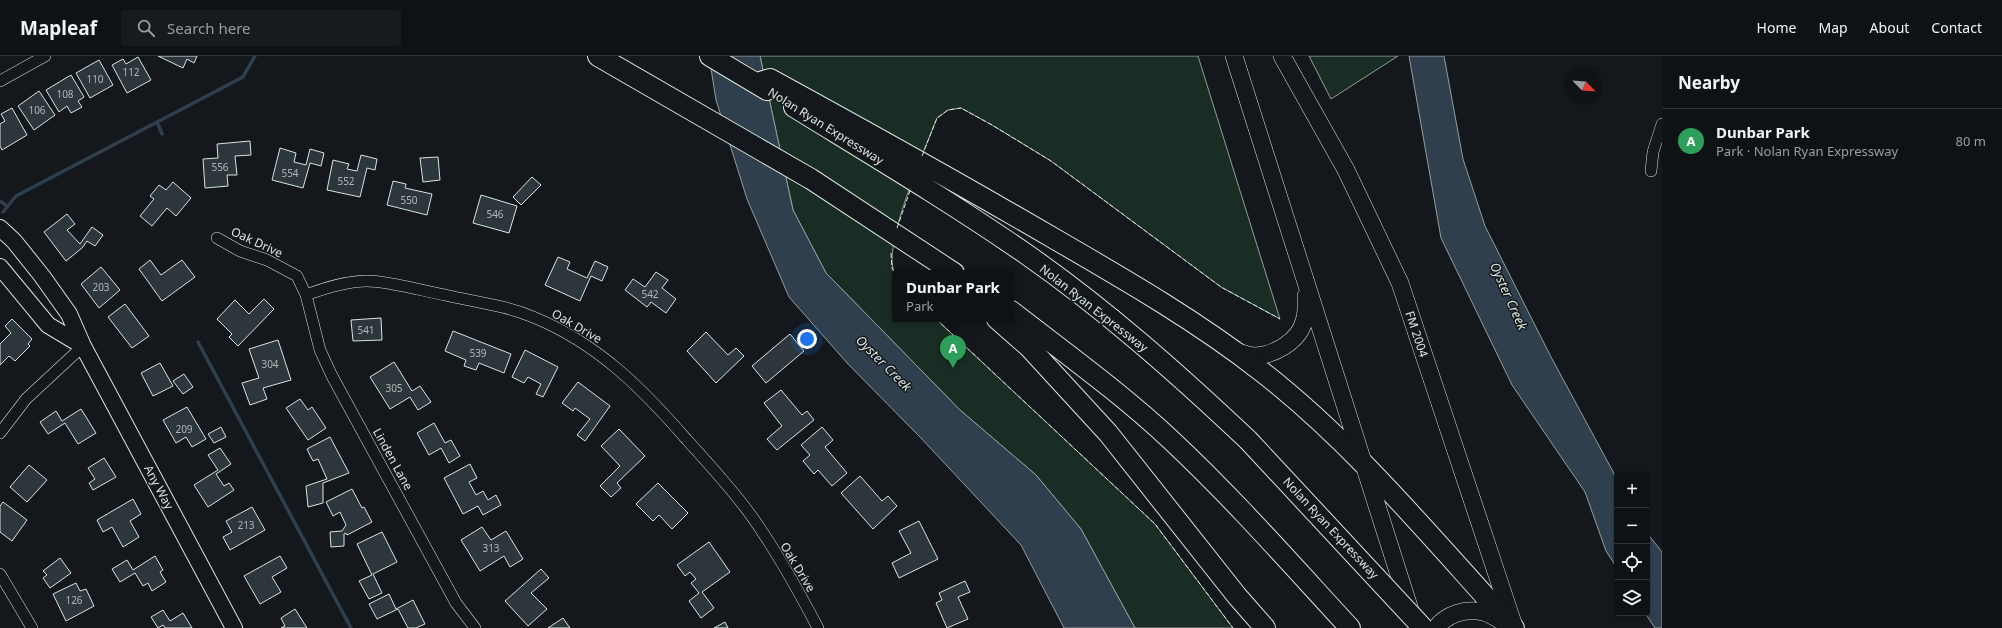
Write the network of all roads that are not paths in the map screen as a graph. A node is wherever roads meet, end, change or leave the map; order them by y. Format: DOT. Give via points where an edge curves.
graph roads {
  1 [pos="44,56"];
  2 [pos="598,56"];
  3 [pos="710,56"];
  4 [pos="1234,56"];
  5 [pos="1282,56"];
  6 [pos="0,81"];
  7 [pos="757,83"];
  8 [pos="1662,124"];
  9 [pos="1651,171"];
  10 [pos="0,228"];
  11 [pos="217,238"];
  12 [pos="928,264"];
  13 [pos="0,267"];
  14 [pos="945,270"];
  15 [pos="1306,286"];
  16 [pos="306,296"];
  17 [pos="1014,313"];
  18 [pos="1001,322"];
  19 [pos="83,346"];
  20 [pos="1234,351"];
  21 [pos="0,433"];
  22 [pos="1364,465"];
  23 [pos="0,574"];
  24 [pos="32,628"];
  25 [pos="234,628"];
  26 [pos="475,628"];
  27 [pos="818,628"];
  28 [pos="1265,628"];
  29 [pos="1350,628"];
  30 [pos="1416,628"];
  31 [pos="1422,628"];
  32 [pos="1436,628"];
  33 [pos="1514,628"];
  1 -- 6 [label="street"];
  2 -- 12 [label="highway" via="811,179 815,193"];
  3 -- 7 [label="highway, Nolan Ryan Expressway"];
  4 -- 15 [label="main road"];
  5 -- 33 [label="main road, FM 2004 / FM 2004" via="1346,170 1400,283"];
  7 -- 20 [label="highway" via="770,79 974,192 1167,304"];
  7 -- 31 [label="highway, Nolan Ryan Expressway, bridge" via="1027,255 1101,311 1182,378 1248,440"];
  8 -- 9 [label="street" via="1653,152"];
  10 -- 19 [label="street, Any Way" via="14,241 69,314"];
  11 -- 16 [label="street, Oak Drive" via="297,276"];
  12 -- 14 [label="highway"];
  13 -- 19 [label="street" via="48,325"];
  15 -- 20 [label="main road" via="1305,319 1302,327 1288,344 1278,350 1255,356"];
  15 -- 22 [label="main road"];
  16 -- 26 [label="street, Linden Lane" via="320,350 332,376 456,603"];
  16 -- 27 [label="street, Oak Drive" via="332,286 367,281 411,288 515,311 554,327 591,348 652,399 726,484 784,565"];
  17 -- 29 [label="highway" via="1110,387 1170,440 1239,508"];
  18 -- 28 [label="highway" via="1029,347 1108,433"];
  19 -- 21 [label="street" via="26,399"];
  19 -- 25 [label="street, Any Way"];
  20 -- 22 [label="highway" via="1286,391"];
  22 -- 30 [label="main road"];
  22 -- 33 [label="highway"];
  23 -- 24 [label="street"];
  32 -- 33 [label="main road" via="1445,619 1468,611 1484,612"];
}
